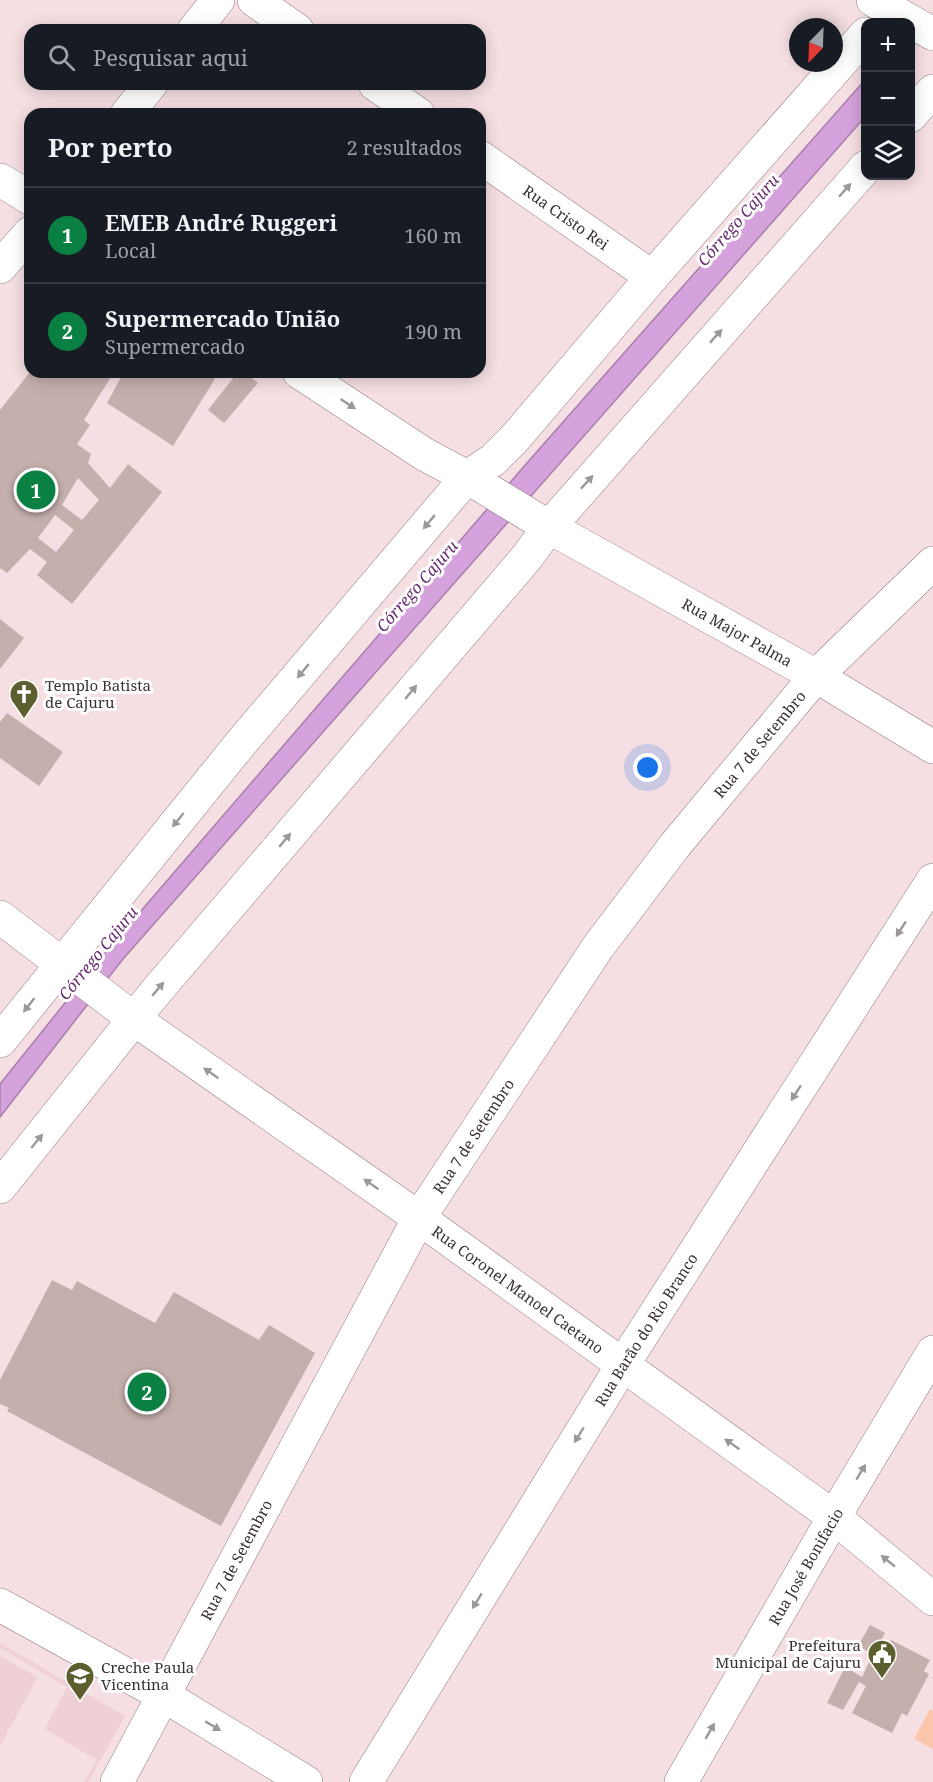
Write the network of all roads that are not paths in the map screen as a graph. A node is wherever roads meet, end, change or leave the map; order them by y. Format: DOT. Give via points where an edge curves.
graph roads {
  1 [pos="218,0"];
  2 [pos="255,0"];
  3 [pos="199,24"];
  4 [pos="289,24"];
  5 [pos="861,40"];
  6 [pos="146,90"];
  7 [pos="384,90"];
  8 [pos="933,91"];
  9 [pos="132,108"];
  10 [pos="409,108"];
  11 [pos="915,111"];
  12 [pos="486,162"];
  13 [pos="861,173"];
  14 [pos="0,180"];
  15 [pos="24,194"];
  16 [pos="24,240"];
  17 [pos="0,267"];
  18 [pos="652,277"];
  19 [pos="308,378"];
  20 [pos="478,484"];
  21 [pos="544,524"];
  22 [pos="933,563"];
  23 [pos="816,676"];
  24 [pos="933,747"];
  25 [pos="933,880"];
  26 [pos="0,917"];
  27 [pos="69,970"];
  28 [pos="128,1015"];
  29 [pos="0,1041"];
  30 [pos="0,1187"];
  31 [pos="419,1218"];
  32 [pos="933,1352"];
  33 [pos="622,1366"];
  34 [pos="834,1517"];
  35 [pos="933,1599"];
  36 [pos="0,1605"];
  37 [pos="163,1695"];
  38 [pos="117,1782"];
  39 [pos="306,1782"];
  40 [pos="366,1782"];
  41 [pos="681,1782"];
  1 -- 3 [label="street"];
  2 -- 4 [label="street"];
  5 -- 18 [label="street"];
  6 -- 9 [label="street"];
  7 -- 10 [label="street"];
  8 -- 11 [label="street"];
  12 -- 18 [label="street, Rua Cristo Rei"];
  21 -- 13 [label="street, one-way"];
  14 -- 15 [label="street"];
  16 -- 17 [label="street"];
  18 -- 20 [label="street" via="492,460"];
  19 -- 20 [label="street, Rua Major Palma, one-way" via="424,454"];
  20 -- 21 [label="street, Rua Major Palma"];
  20 -- 27 [label="street, one-way" via="241,743"];
  21 -- 23 [label="street, Rua Major Palma"];
  28 -- 21 [label="street, one-way" via="519,566"];
  22 -- 23 [label="street, Rua 7 de Setembro"];
  23 -- 24 [label="street, Rua Major Palma"];
  23 -- 31 [label="street, Rua 7 de Setembro" via="676,844 598,948"];
  25 -- 33 [label="street, Rua Barão do Rio Branco, one-way"];
  26 -- 27 [label="street, Rua Coronel Manoel Caetano"];
  27 -- 28 [label="street, Rua Coronel Manoel Caetano"];
  27 -- 29 [label="street, one-way"];
  30 -- 28 [label="street, one-way"];
  31 -- 28 [label="street, Rua Coronel Manoel Caetano, one-way"];
  31 -- 33 [label="street, Rua Coronel Manoel Caetano"];
  31 -- 37 [label="street, Rua 7 de Setembro"];
  34 -- 32 [label="street, Rua José Bonifacio, one-way"];
  34 -- 33 [label="street, Rua Coronel Manoel Caetano, one-way"];
  33 -- 40 [label="street, Rua Barão do Rio Branco, one-way"];
  35 -- 34 [label="street, Rua Coronel Manoel Caetano, one-way"];
  41 -- 34 [label="street, Rua José Bonifacio, one-way"];
  36 -- 37 [label="street"];
  37 -- 38 [label="street, Rua 7 de Setembro"];
  37 -- 39 [label="street, one-way"];
}
